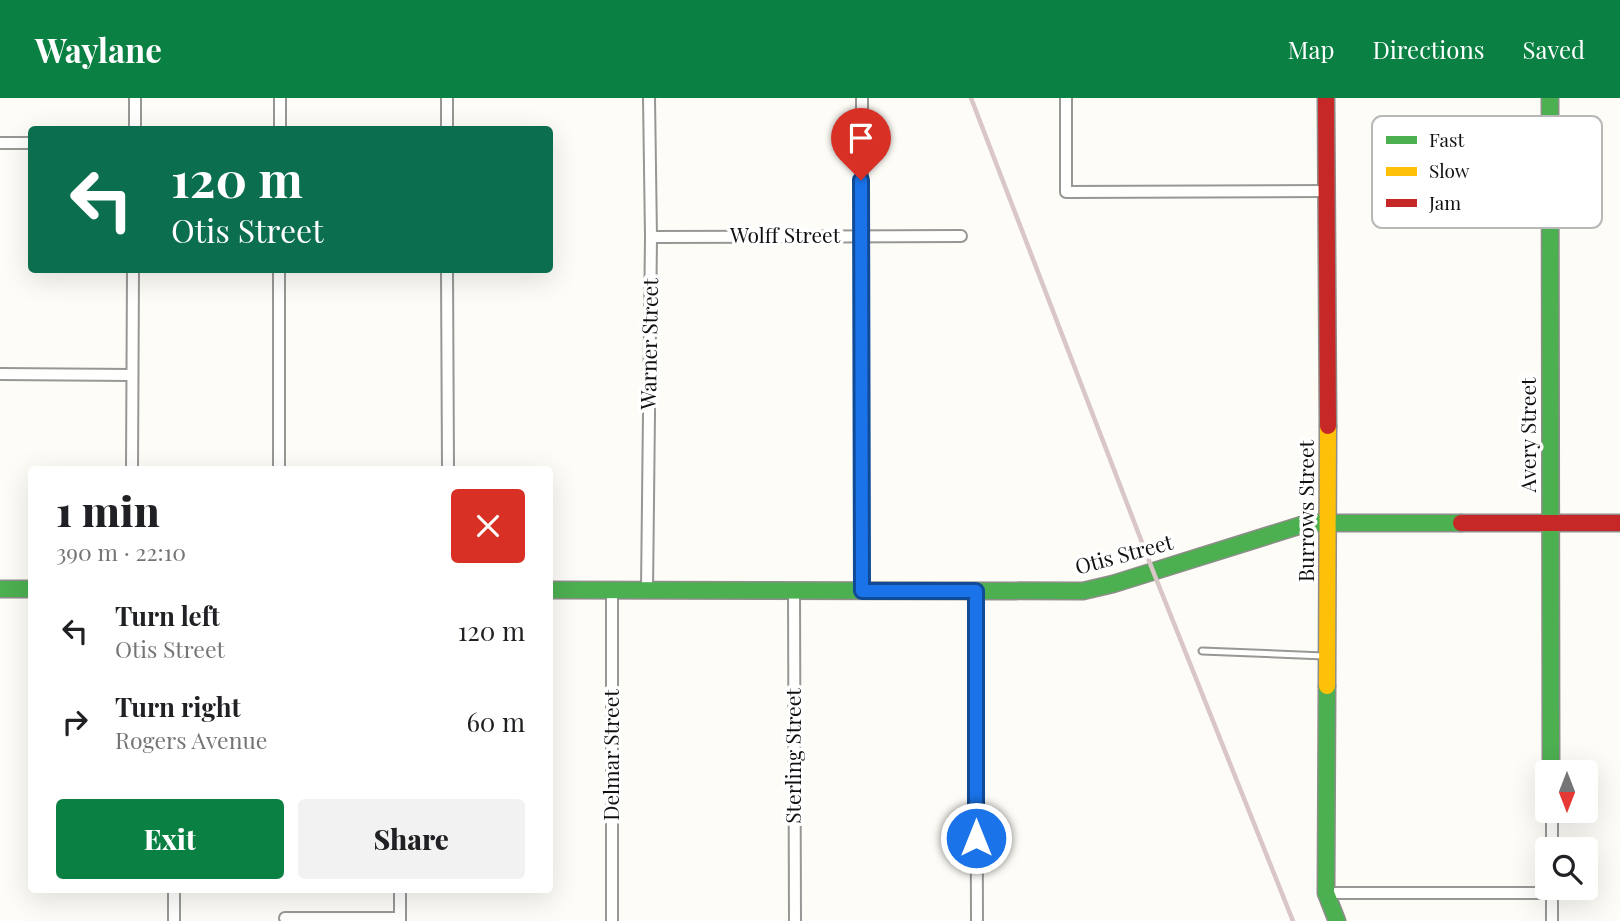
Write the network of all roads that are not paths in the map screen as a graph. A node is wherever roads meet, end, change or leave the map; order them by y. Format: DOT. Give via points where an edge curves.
graph roads {
  1 [pos="135,98"];
  2 [pos="280,98"];
  3 [pos="447,98"];
  4 [pos="649,98"];
  5 [pos="862,98"];
  6 [pos="1066,98"];
  7 [pos="1326,98"];
  8 [pos="1550,98"];
  9 [pos="1550,116"];
  10 [pos="135,126"];
  11 [pos="280,126"];
  12 [pos="447,126"];
  13 [pos="0,143"];
  14 [pos="28,143"];
  15 [pos="1327,191"];
  16 [pos="1550,228"];
  17 [pos="861,236"];
  18 [pos="961,236"];
  19 [pos="651,237"];
  20 [pos="133,273"];
  21 [pos="279,273"];
  22 [pos="447,273"];
  23 [pos="0,374"];
  24 [pos="132,375"];
  25 [pos="132,466"];
  26 [pos="279,466"];
  27 [pos="448,466"];
  28 [pos="1328,523"];
  29 [pos="1550,523"];
  30 [pos="1620,523"];
  31 [pos="0,589"];
  32 [pos="28,589"];
  33 [pos="553,590"];
  34 [pos="612,590"];
  35 [pos="647,590"];
  36 [pos="794,590"];
  37 [pos="862,591"];
  38 [pos="976,591"];
  39 [pos="1202,651"];
  40 [pos="1328,656"];
  41 [pos="1551,760"];
  42 [pos="1535,890"];
  43 [pos="1326,892"];
  44 [pos="174,893"];
  45 [pos="400,893"];
  46 [pos="1552,900"];
  47 [pos="285,918"];
  48 [pos="400,919"];
  49 [pos="174,921"];
  50 [pos="612,921"];
  51 [pos="795,921"];
  52 [pos="977,921"];
  53 [pos="1337,921"];
  54 [pos="1552,921"];
  1 -- 10 [label="street"];
  2 -- 11 [label="street"];
  3 -- 12 [label="street"];
  4 -- 19 [label="street, Warner Street"];
  5 -- 17 [label="street"];
  6 -- 15 [label="street" via="1066,192"];
  7 -- 15 [label="street, Burrows Street"];
  8 -- 9 [label="street, Avery Street"];
  13 -- 14 [label="street"];
  15 -- 28 [label="street, Burrows Street"];
  16 -- 29 [label="street, Avery Street"];
  17 -- 18 [label="street, Wolff Street"];
  17 -- 19 [label="street, Wolff Street"];
  17 -- 37 [label="street"];
  19 -- 35 [label="street, Warner Street"];
  20 -- 24 [label="street"];
  21 -- 26 [label="street"];
  22 -- 27 [label="street"];
  23 -- 24 [label="street"];
  24 -- 25 [label="street"];
  28 -- 29 [label="street, Otis Street"];
  28 -- 38 [label="street, Otis Street" via="1297,525 1096,589"];
  28 -- 40 [label="street, Burrows Street"];
  29 -- 30 [label="street, Otis Street"];
  29 -- 41 [label="street, Avery Street"];
  31 -- 32 [label="street"];
  33 -- 34 [label="street, Otis Street"];
  34 -- 35 [label="street, Otis Street"];
  34 -- 50 [label="street, Delmar Street"];
  35 -- 36 [label="street, Otis Street"];
  36 -- 37 [label="street, Otis Street"];
  36 -- 51 [label="street, Sterling Street"];
  37 -- 38 [label="street, Otis Street"];
  38 -- 52 [label="street"];
  39 -- 40 [label="lane"];
  40 -- 43 [label="street, Burrows Street"];
  42 -- 43 [label="street"];
  43 -- 53 [label="street, Burrows Street"];
  44 -- 49 [label="street"];
  45 -- 48 [label="street"];
  46 -- 54 [label="street"];
  47 -- 48 [label="street"];
}
